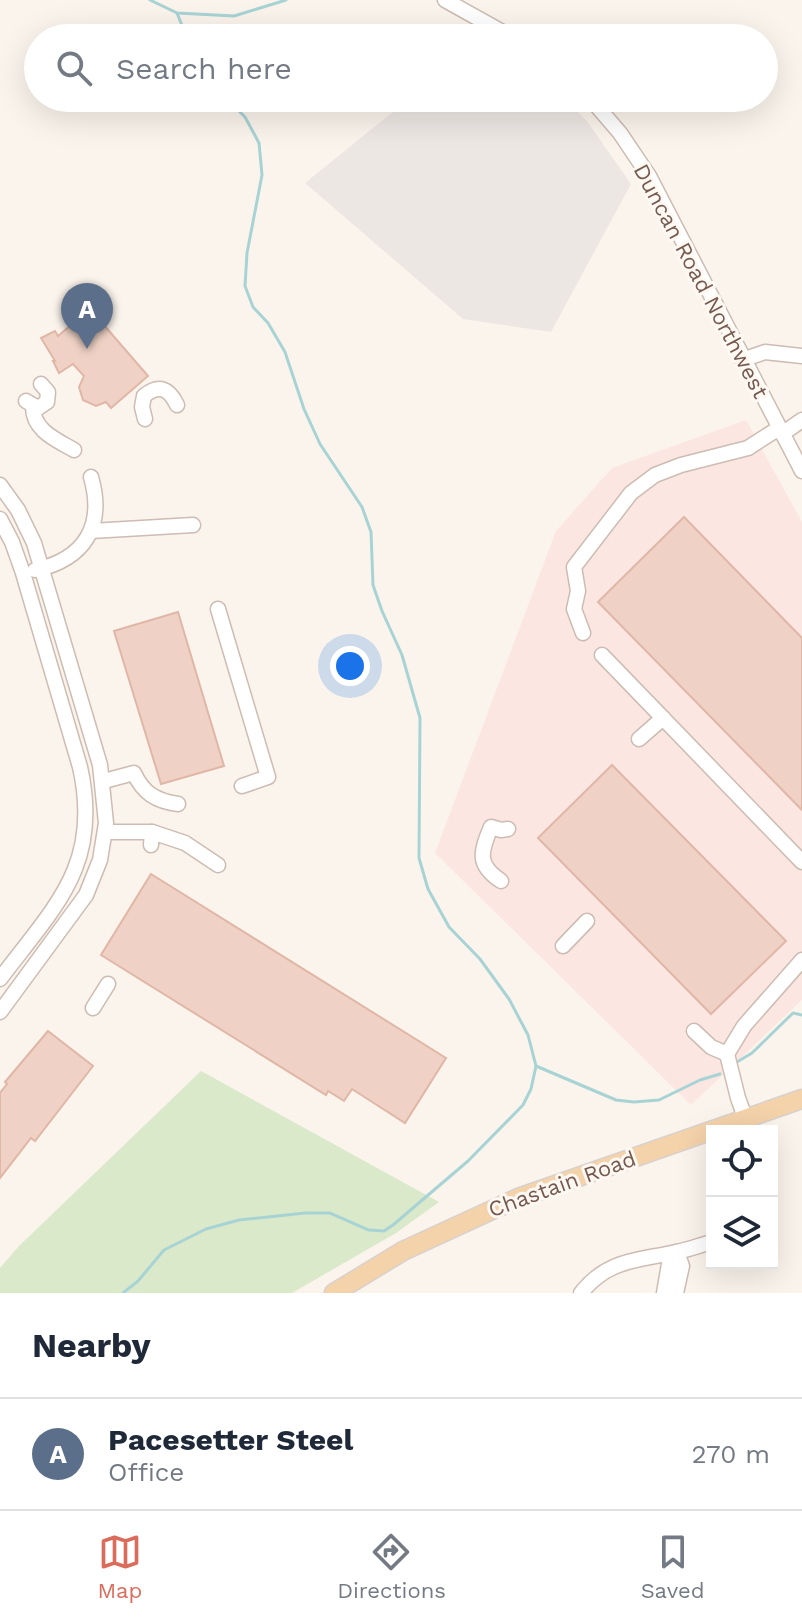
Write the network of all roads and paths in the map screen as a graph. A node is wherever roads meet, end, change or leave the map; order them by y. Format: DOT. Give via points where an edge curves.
graph roads {
  1 [pos="445,0"];
  2 [pos="488,24"];
  3 [pos="602,112"];
  4 [pos="802,356"];
  5 [pos="742,360"];
  6 [pos="41,384"];
  7 [pos="177,405"];
  8 [pos="145,419"];
  9 [pos="802,420"];
  10 [pos="780,431"];
  11 [pos="74,450"];
  12 [pos="802,471"];
  13 [pos="91,477"];
  14 [pos="0,485"];
  15 [pos="0,519"];
  16 [pos="193,525"];
  17 [pos="91,531"];
  18 [pos="41,569"];
  19 [pos="23,573"];
  20 [pos="218,609"];
  21 [pos="583,633"];
  22 [pos="602,655"];
  23 [pos="663,718"];
  24 [pos="639,739"];
  25 [pos="104,781"];
  26 [pos="242,786"];
  27 [pos="178,804"];
  28 [pos="508,829"];
  29 [pos="105,832"];
  30 [pos="802,862"];
  31 [pos="218,865"];
  32 [pos="501,881"];
  33 [pos="587,921"];
  34 [pos="563,946"];
  35 [pos="802,960"];
  36 [pos="0,979"];
  37 [pos="108,984"];
  38 [pos="93,1008"];
  39 [pos="0,1012"];
  40 [pos="694,1031"];
  41 [pos="727,1054"];
  42 [pos="802,1099"];
  43 [pos="748,1125"];
  44 [pos="706,1138"];
  45 [pos="706,1244"];
  46 [pos="677,1252"];
  47 [pos="334,1293"];
  48 [pos="581,1293"];
  49 [pos="664,1293"];
  50 [pos="676,1293"];
  1 -- 2 [label="street"];
  3 -- 5 [label="street, Duncan Road Northwest" via="649,176"];
  4 -- 5 [label="street" via="765,352"];
  5 -- 10 [label="street, Duncan Road Northwest"];
  6 -- 11 [label="street" via="49,397 43,406 29,404 33,414 41,429"];
  7 -- 8 [label="street" via="172,393 153,389 144,396"];
  9 -- 10 [label="street"];
  10 -- 12 [label="street, Duncan Road Northwest"];
  10 -- 21 [label="street" via="748,448 655,475 631,493 574,567 574,609"];
  13 -- 17 [label="street" via="96,506"];
  14 -- 18 [label="street" via="26,526"];
  15 -- 19 [label="street"];
  16 -- 17 [label="street"];
  17 -- 18 [label="street" via="71,556"];
  18 -- 19 [label="street"];
  18 -- 25 [label="street"];
  19 -- 36 [label="street" via="80,767 86,825 71,881"];
  20 -- 26 [label="street" via="268,777"];
  22 -- 23 [label="street"];
  23 -- 24 [label="street"];
  23 -- 30 [label="street"];
  25 -- 27 [label="street" via="134,773 148,793"];
  25 -- 29 [label="street"];
  28 -- 32 [label="street" via="491,827 482,861 485,870"];
  29 -- 31 [label="street" via="185,843"];
  29 -- 39 [label="street" via="86,895"];
  33 -- 34 [label="street"];
  35 -- 41 [label="street" via="744,1026"];
  37 -- 38 [label="street"];
  40 -- 41 [label="street"];
  41 -- 43 [label="street"];
  42 -- 43 [label="main road, Chastain Road"];
  44 -- 47 [label="main road, Chastain Road" via="518,1198 403,1251"];
  45 -- 46 [label="street"];
  46 -- 48 [label="street" via="618,1264"];
  46 -- 49 [label="street"];
  46 -- 50 [label="street" via="682,1266"];
}
